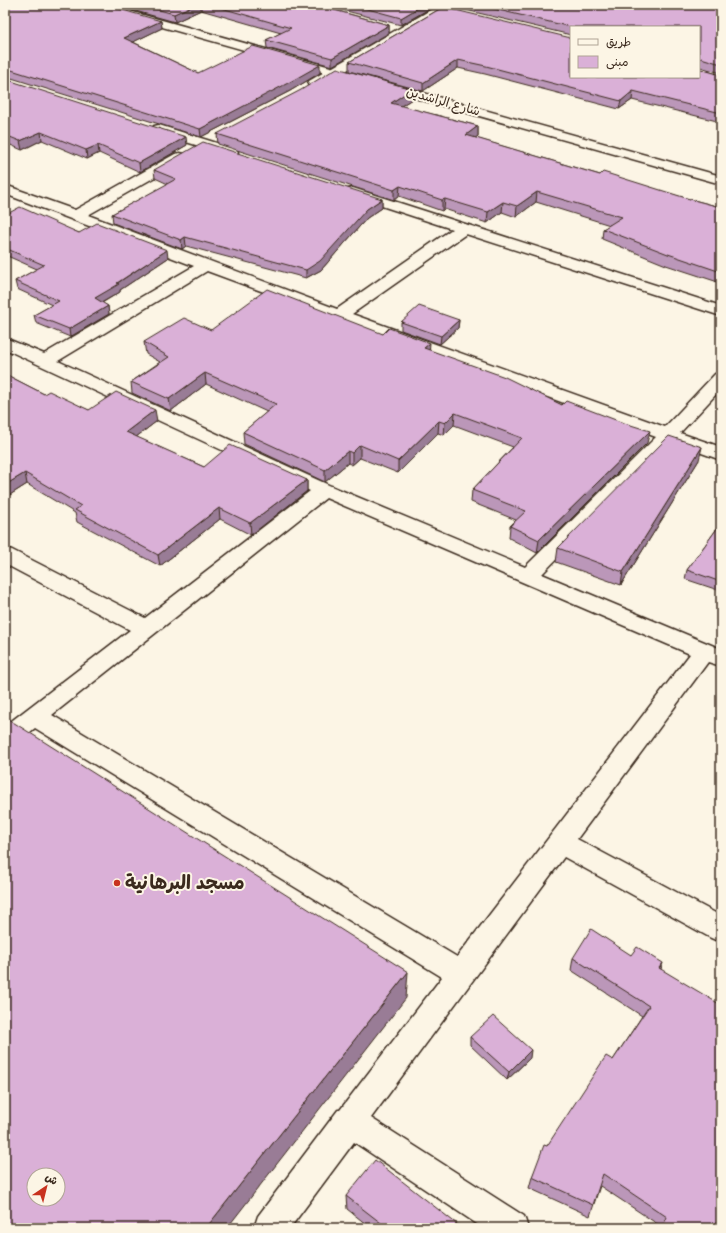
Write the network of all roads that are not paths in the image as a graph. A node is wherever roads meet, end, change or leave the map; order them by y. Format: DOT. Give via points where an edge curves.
graph roads {
  1 [pos="95,5"];
  2 [pos="448,9"];
  3 [pos="387,27"];
  4 [pos="402,31"];
  5 [pos="335,72"];
  6 [pos="302,91"];
  7 [pos="145,125"];
  8 [pos="223,133"];
  9 [pos="203,144"];
  10 [pos="241,156"];
  11 [pos="721,180"];
  12 [pos="337,187"];
  13 [pos="5,189"];
  14 [pos="77,215"];
  15 [pos="464,228"];
  16 [pos="206,265"];
  17 [pos="721,311"];
  18 [pos="339,315"];
  19 [pos="5,342"];
  20 [pos="45,361"];
  21 [pos="721,378"];
  22 [pos="669,434"];
  23 [pos="721,454"];
  24 [pos="324,490"];
  25 [pos="5,555"];
  26 [pos="528,576"];
  27 [pos="147,629"];
  28 [pos="713,654"];
  29 [pos="34,716"];
  30 [pos="5,740"];
  31 [pos="561,843"];
  32 [pos="721,930"];
  33 [pos="461,974"];
  34 [pos="349,1121"];
  35 [pos="270,1228"];
  36 [pos="512,1228"];
  1 -- 5 [label="street, شارع الراشدين"];
  2 -- 4 [label="street"];
  3 -- 4 [label="street"];
  4 -- 5 [label="street"];
  5 -- 6 [label="street"];
  5 -- 11 [label="street, شارع الراشدين"];
  7 -- 9 [label="street"];
  8 -- 9 [label="street"];
  9 -- 10 [label="street"];
  9 -- 14 [label="street"];
  12 -- 15 [label="street"];
  13 -- 14 [label="street"];
  14 -- 16 [label="street"];
  15 -- 17 [label="street"];
  15 -- 18 [label="street"];
  16 -- 18 [label="street"];
  16 -- 20 [label="street"];
  18 -- 22 [label="street"];
  19 -- 20 [label="street"];
  20 -- 24 [label="street"];
  21 -- 22 [label="street"];
  22 -- 23 [label="street"];
  22 -- 26 [label="street"];
  24 -- 26 [label="street"];
  24 -- 27 [label="street"];
  25 -- 27 [label="street"];
  26 -- 28 [label="street"];
  27 -- 29 [label="street"];
  28 -- 31 [label="street"];
  29 -- 30 [label="street"];
  29 -- 33 [label="street"];
  31 -- 32 [label="street"];
  31 -- 33 [label="street"];
  33 -- 34 [label="street"];
  34 -- 35 [label="street"];
  34 -- 36 [label="street"];
}
